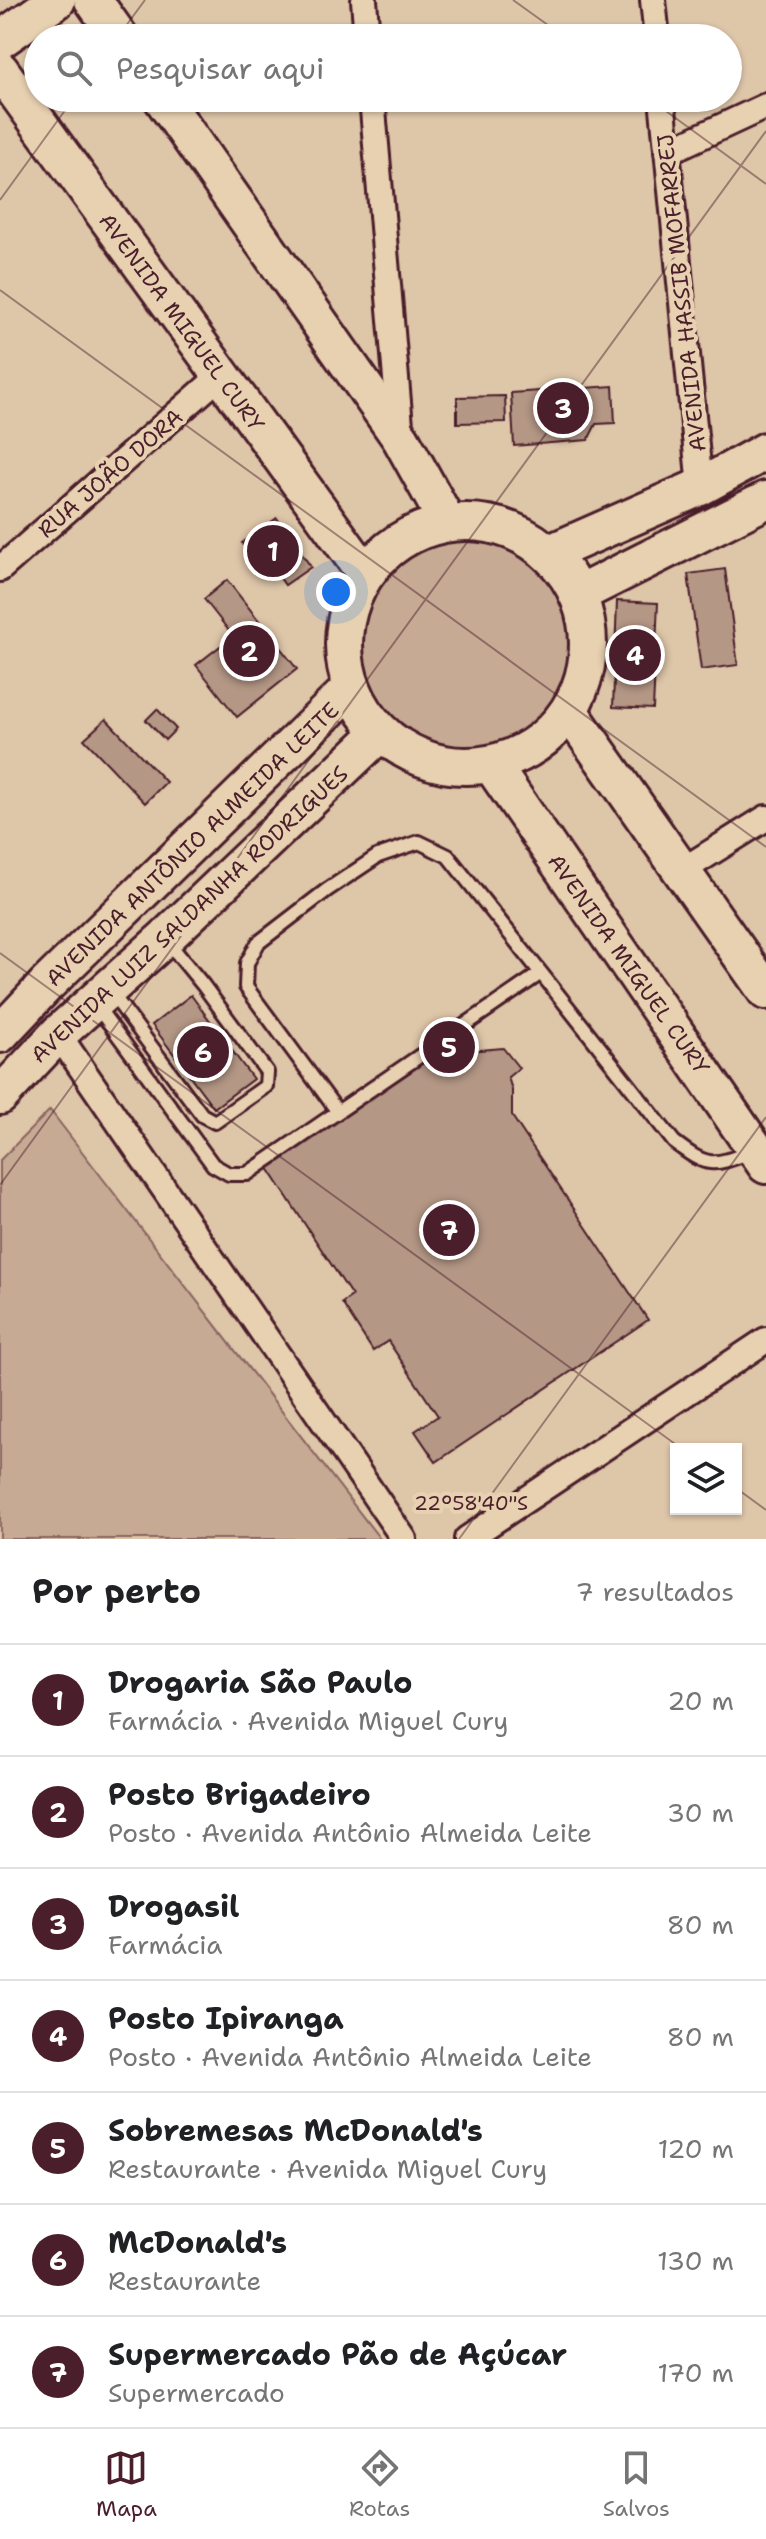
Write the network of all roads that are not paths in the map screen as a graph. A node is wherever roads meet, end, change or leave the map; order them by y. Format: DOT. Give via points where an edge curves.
graph roads {
  1 [pos="57,0"];
  2 [pos="93,0"];
  3 [pos="364,0"];
  4 [pos="653,0"];
  5 [pos="110,24"];
  6 [pos="366,24"];
  7 [pos="656,24"];
  8 [pos="0,40"];
  9 [pos="0,70"];
  10 [pos="24,103"];
  11 [pos="766,106"];
  12 [pos="30,112"];
  13 [pos="172,112"];
  14 [pos="373,112"];
  15 [pos="663,112"];
  16 [pos="667,152"];
  17 [pos="220,376"];
  18 [pos="401,439"];
  19 [pos="766,451"];
  20 [pos="700,487"];
  21 [pos="766,500"];
  22 [pos="447,522"];
  23 [pos="550,553"];
  24 [pos="0,569"];
  25 [pos="365,573"];
  26 [pos="579,594"];
  27 [pos="351,688"];
  28 [pos="569,711"];
  29 [pos="380,733"];
  30 [pos="491,764"];
  31 [pos="766,818"];
  32 [pos="683,870"];
  33 [pos="164,939"];
  34 [pos="541,973"];
  35 [pos="766,991"];
  36 [pos="101,995"];
  37 [pos="0,1034"];
  38 [pos="58,1034"];
  39 [pos="0,1096"];
  40 [pos="338,1112"];
  41 [pos="761,1157"];
  42 [pos="766,1340"];
  43 [pos="404,1539"];
  44 [pos="467,1539"];
  1 -- 8 [label="main road"];
  2 -- 5 [label="main road"];
  3 -- 6 [label="street"];
  4 -- 7 [label="street"];
  9 -- 10 [label="main road, AVENIDA MIGUEL CURY"];
  11 -- 16 [label="street"];
  12 -- 17 [label="main road, AVENIDA MIGUEL CURY"];
  13 -- 18 [label="main road"];
  14 -- 18 [label="street"];
  15 -- 16 [label="street, AVENIDA HASSIB MOFARREJ"];
  16 -- 20 [label="street, AVENIDA HASSIB MOFARREJ"];
  17 -- 24 [label="street, RUA JOÃO DORA"];
  17 -- 25 [label="main road, AVENIDA MIGUEL CURY"];
  18 -- 22 [label="main road"];
  19 -- 20 [label="main road"];
  20 -- 23 [label="main road"];
  21 -- 26 [label="main road"];
  22 -- 23 [label="main road" via="484,521 519,532"];
  22 -- 25 [label="main road" via="415,531 387,549"];
  23 -- 26 [label="main road"];
  25 -- 27 [label="main road" via="348,609 343,649"];
  26 -- 28 [label="main road" via="589,634 585,674"];
  27 -- 29 [label="main road"];
  27 -- 37 [label="main road, AVENIDA ANTÔNIO ALMEIDA LEITE"];
  28 -- 30 [label="main road" via="521,754"];
  28 -- 32 [label="main road"];
  29 -- 30 [label="main road" via="418,758 454,766"];
  29 -- 33 [label="main road, AVENIDA LUIZ SALDANHA RODRIGUES"];
  30 -- 41 [label="main road, AVENIDA MIGUEL CURY"];
  31 -- 32 [label="street"];
  32 -- 35 [label="main road"];
  33 -- 36 [label="main road, AVENIDA LUIZ SALDANHA RODRIGUES"];
  33 -- 36 [label="lane" via="267,1072 266,1086 210,1121"];
  34 -- 40 [label="lane"];
  34 -- 40 [label="lane" via="448,856 419,842 378,856 327,890 258,943 247,963 246,987"];
  34 -- 41 [label="lane" via="674,1142 695,1158 717,1165"];
  36 -- 38 [label="main road, AVENIDA LUIZ SALDANHA RODRIGUES"];
  36 -- 40 [label="lane" via="213,1165 229,1174 247,1174"];
  38 -- 39 [label="main road, AVENIDA LUIZ SALDANHA RODRIGUES"];
  38 -- 43 [label="street"];
  42 -- 44 [label="street"];
}
